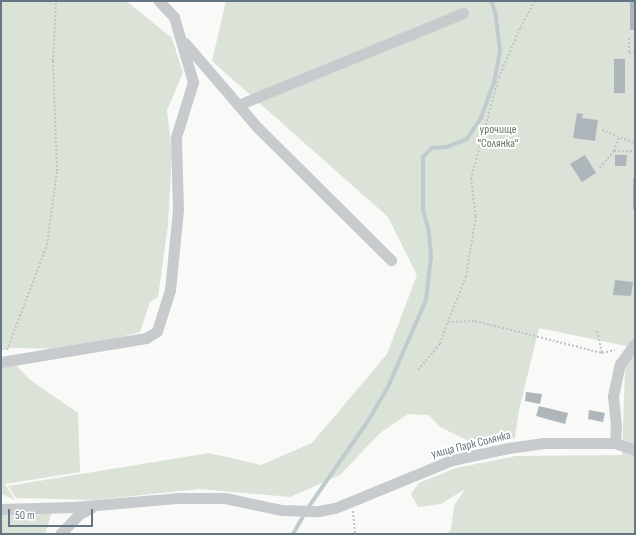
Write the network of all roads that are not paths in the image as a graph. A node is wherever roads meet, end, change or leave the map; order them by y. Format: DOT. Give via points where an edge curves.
graph roads {
  1 [pos="159,1"];
  2 [pos="462,13"];
  3 [pos="184,41"];
  4 [pos="238,105"];
  5 [pos="391,260"];
  6 [pos="633,345"];
  7 [pos="3,358"];
  8 [pos="615,443"];
  9 [pos="635,450"];
  10 [pos="98,504"];
  11 [pos="1,509"];
  12 [pos="60,534"];
  1 -- 3 [label="street" via="174,17"];
  2 -- 4 [label="street"];
  3 -- 4 [label="street"];
  3 -- 7 [label="street" via="193,82 176,137 178,210 170,290 157,331 146,338"];
  4 -- 5 [label="street"];
  6 -- 8 [label="street" via="620,364 613,396"];
  8 -- 9 [label="street, улица Парк Солянка"];
  8 -- 10 [label="street, улица Парк Солянка" via="542,443 508,448 446,463 352,501 319,511 300,512 226,498 177,498"];
  10 -- 11 [label="street, улица Парк Солянка"];
  10 -- 12 [label="street" via="79,514"];
}
